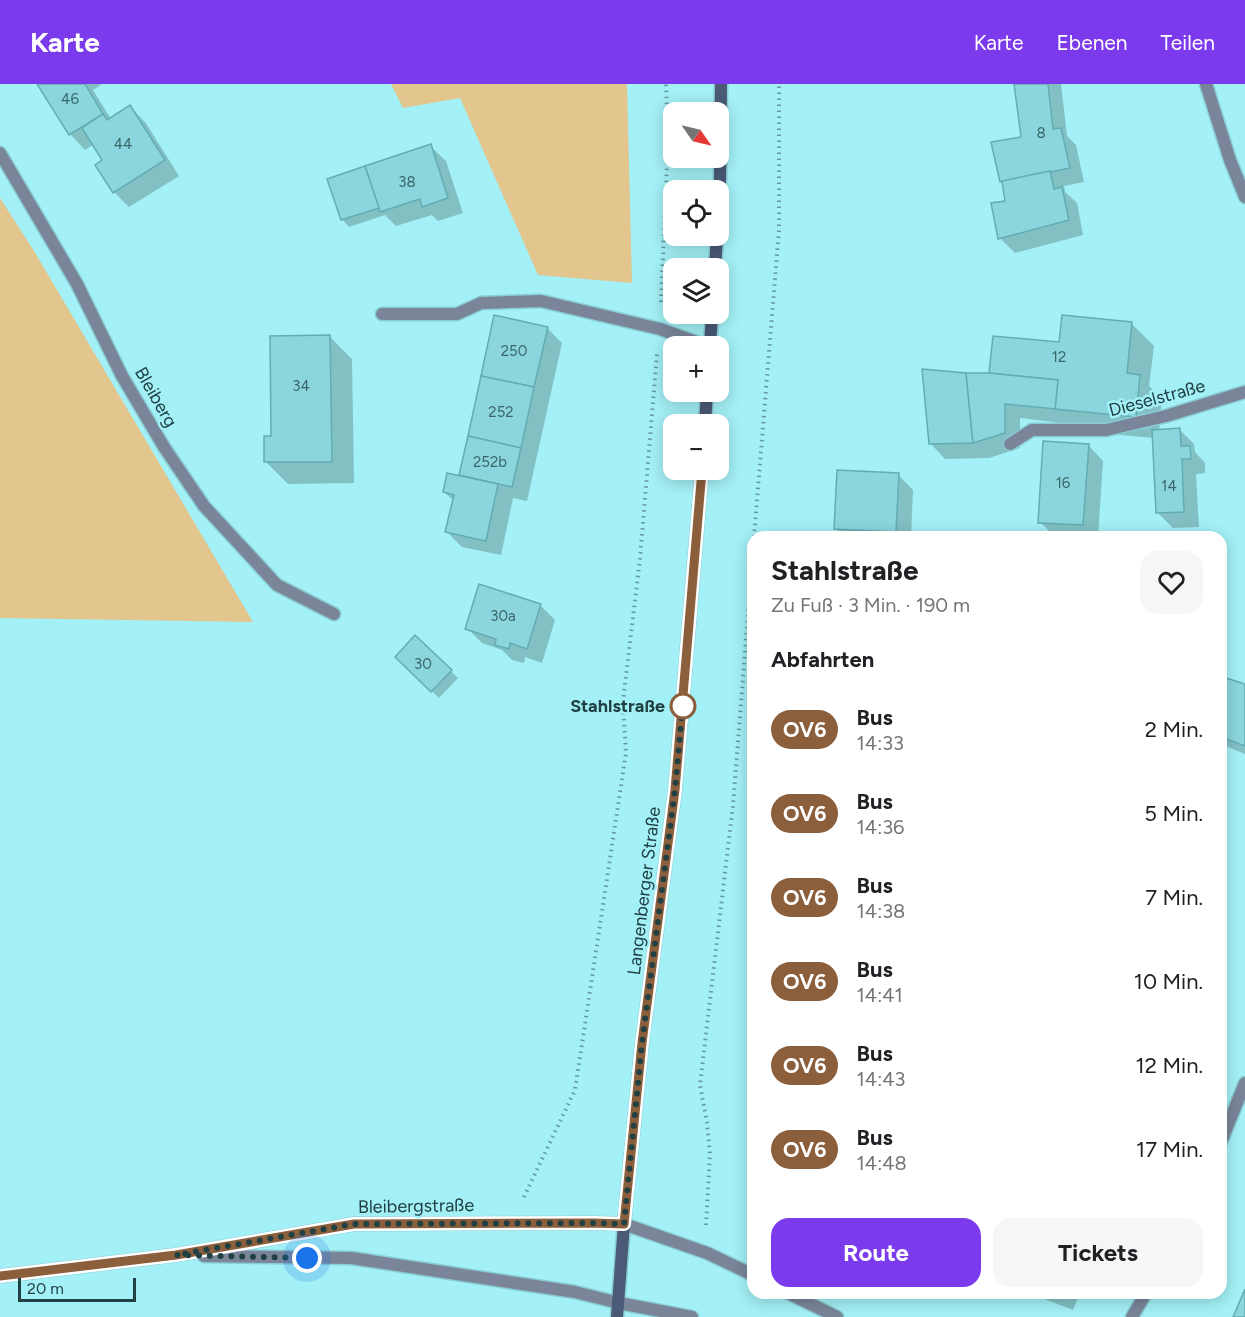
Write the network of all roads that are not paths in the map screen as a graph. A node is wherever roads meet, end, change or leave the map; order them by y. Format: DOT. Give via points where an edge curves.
graph roads {
  1 [pos="721,84"];
  2 [pos="1206,84"];
  3 [pos="0,153"];
  4 [pos="720,180"];
  5 [pos="1245,197"];
  6 [pos="382,314"];
  7 [pos="680,336"];
  8 [pos="1245,392"];
  9 [pos="1010,444"];
  10 [pos="701,480"];
  11 [pos="334,614"];
  12 [pos="1245,1083"];
  13 [pos="1227,1127"];
  14 [pos="624,1224"];
  15 [pos="176,1255"];
  16 [pos="747,1272"];
  17 [pos="0,1276"];
  18 [pos="800,1299"];
  19 [pos="1142,1299"];
  20 [pos="619,1303"];
  21 [pos="617,1317"];
  22 [pos="692,1317"];
  23 [pos="837,1317"];
  24 [pos="1132,1317"];
  1 -- 4 [label="main road"];
  2 -- 5 [label="street"];
  3 -- 11 [label="street, Bleiberg" via="77,284 122,376 204,506 277,585"];
  6 -- 7 [label="street" via="458,314 481,303 541,301"];
  8 -- 9 [label="street, Dieselstraße" via="1106,430 1032,430"];
  10 -- 14 [label="main road, Langenberger Straße" via="675,790 642,1043"];
  12 -- 13 [label="street"];
  14 -- 15 [label="street, Bleibergstraße" via="354,1224"];
  14 -- 16 [label="street" via="707,1253"];
  14 -- 20 [label="main road, Langenberger Straße"];
  15 -- 17 [label="street, Bleibergstraße"];
  15 -- 20 [label="street, Bleibergstraße" via="351,1258 575,1292"];
  18 -- 23 [label="street"];
  19 -- 24 [label="street"];
  20 -- 21 [label="main road, Langenberger Straße"];
  20 -- 22 [label="street"];
}
